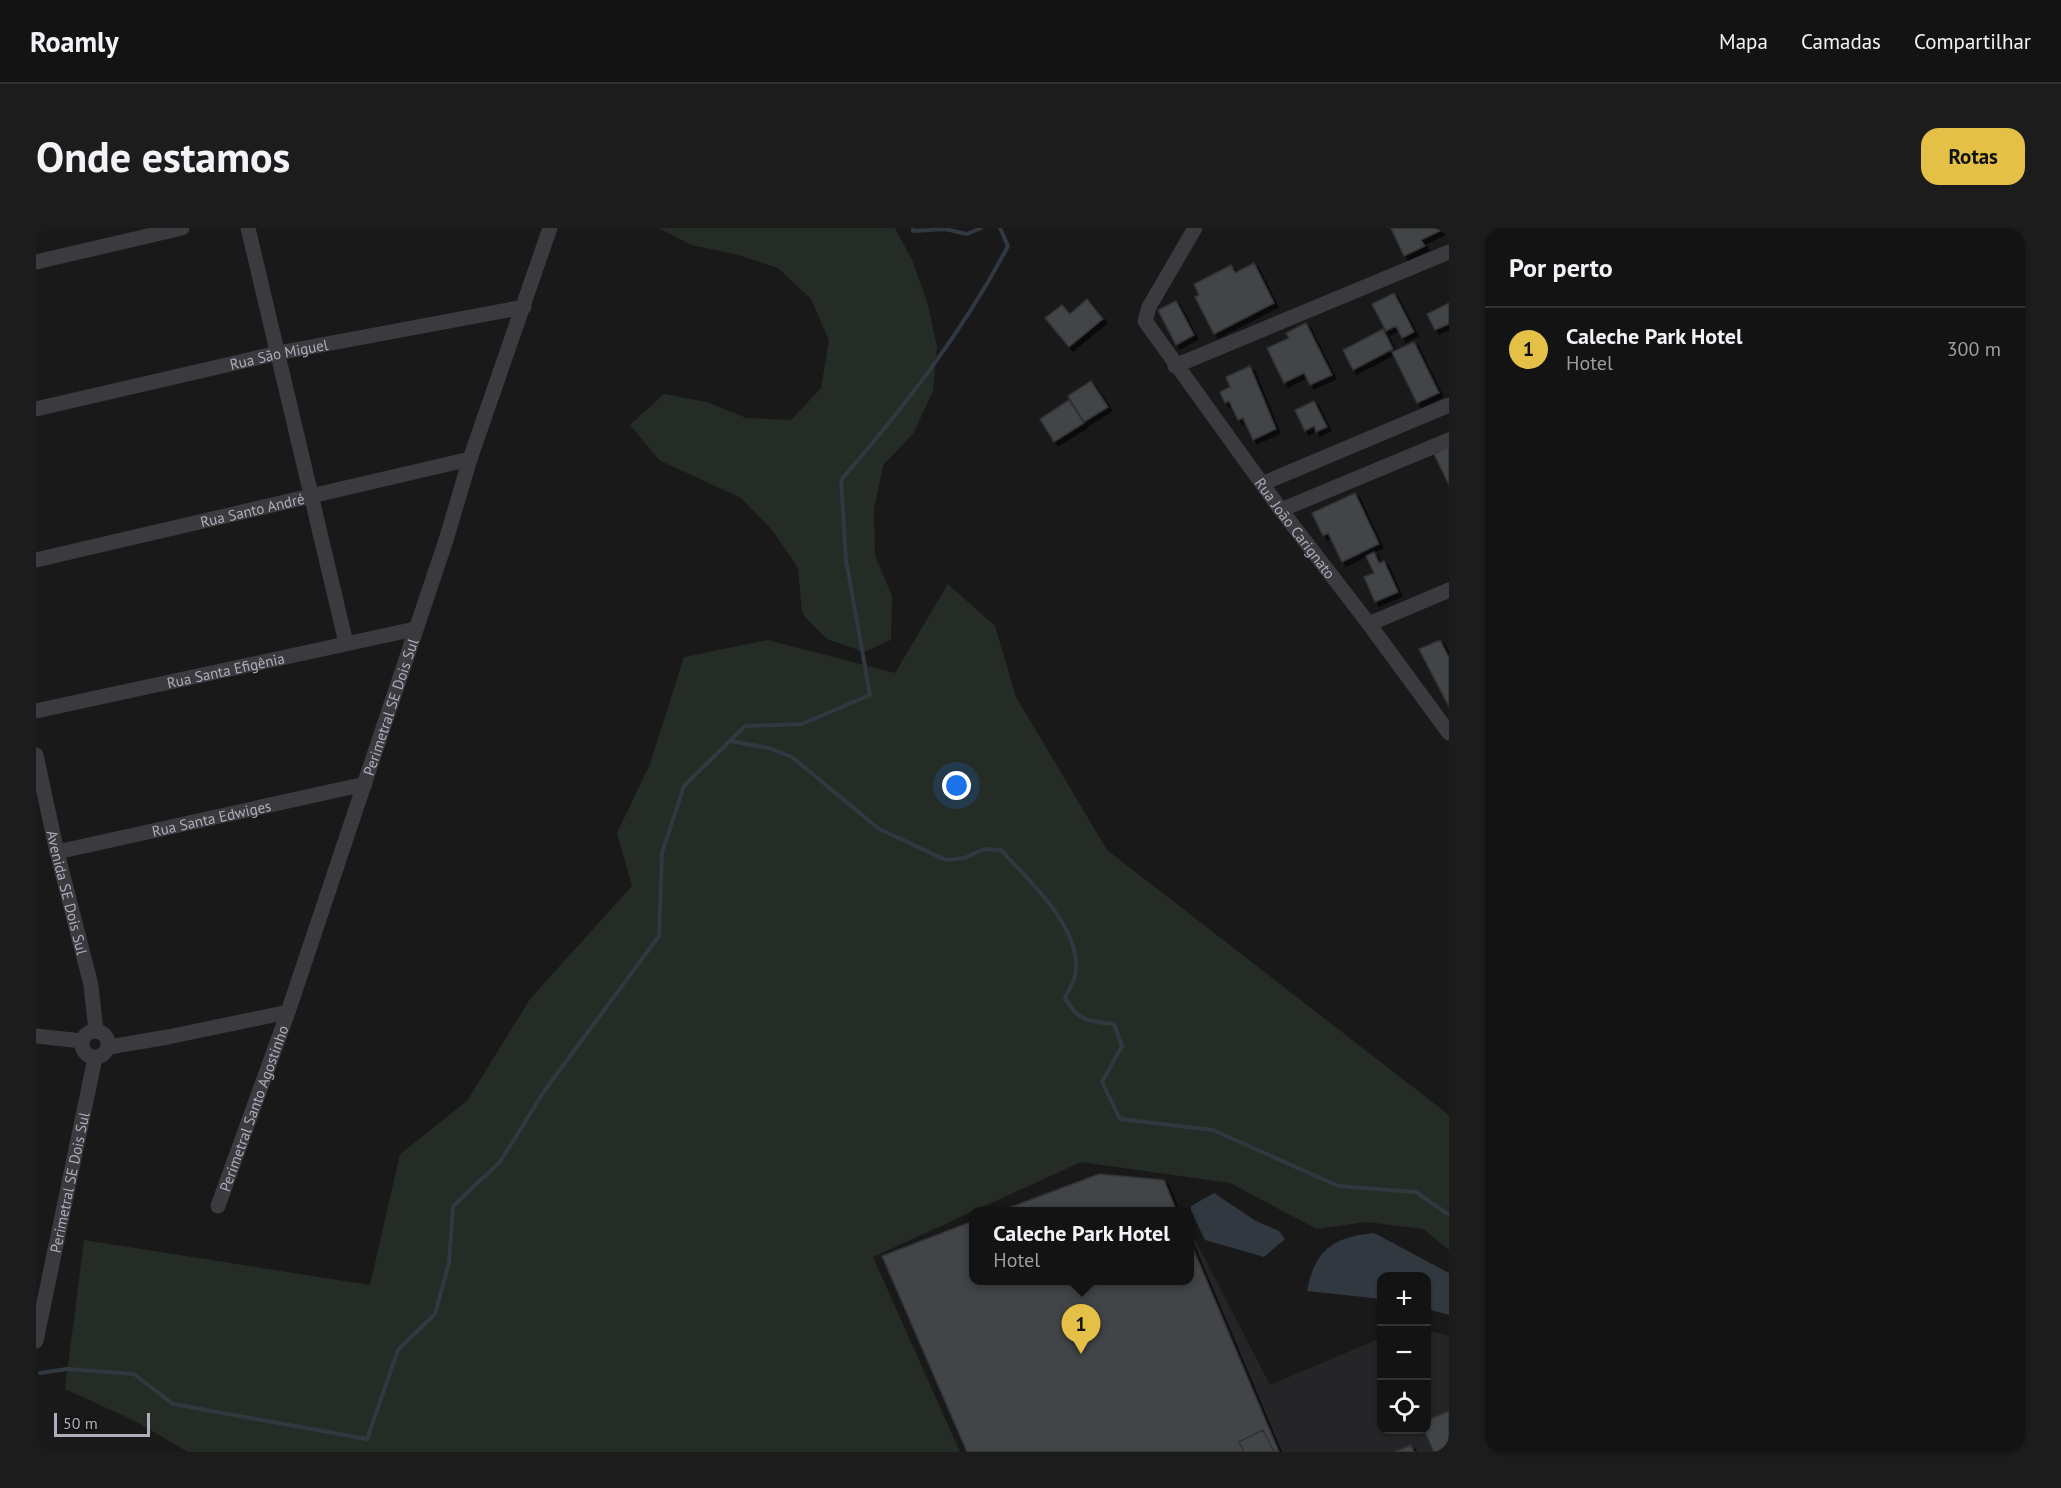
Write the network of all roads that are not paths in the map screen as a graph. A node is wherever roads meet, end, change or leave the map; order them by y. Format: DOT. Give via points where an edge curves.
graph roads {
  1 [pos="182,228"];
  2 [pos="248,228"];
  3 [pos="550,228"];
  4 [pos="1195,228"];
  5 [pos="1449,252"];
  6 [pos="36,262"];
  7 [pos="524,307"];
  8 [pos="278,353"];
  9 [pos="1175,366"];
  10 [pos="1449,405"];
  11 [pos="36,409"];
  12 [pos="1449,440"];
  13 [pos="470,459"];
  14 [pos="1264,483"];
  15 [pos="310,497"];
  16 [pos="1281,510"];
  17 [pos="36,560"];
  18 [pos="1449,590"];
  19 [pos="1370,624"];
  20 [pos="415,628"];
  21 [pos="346,643"];
  22 [pos="36,711"];
  23 [pos="1449,733"];
  24 [pos="36,755"];
  25 [pos="365,784"];
  26 [pos="39,785"];
  27 [pos="57,852"];
  28 [pos="288,1012"];
  29 [pos="96,1031"];
  30 [pos="36,1036"];
  31 [pos="82,1041"];
  32 [pos="109,1047"];
  33 [pos="95,1058"];
  34 [pos="218,1206"];
  35 [pos="36,1341"];
  1 -- 6 [label="street"];
  2 -- 8 [label="street"];
  3 -- 7 [label="street, Perimetral SE Dois Sul"];
  4 -- 9 [label="street, Rua João Carignato" via="1149,307 1145,321"];
  5 -- 9 [label="street"];
  7 -- 8 [label="street, Rua São Miguel"];
  7 -- 13 [label="street, Perimetral SE Dois Sul"];
  8 -- 11 [label="street, Rua São Miguel"];
  8 -- 15 [label="street"];
  9 -- 14 [label="street, Rua João Carignato"];
  10 -- 14 [label="street"];
  12 -- 16 [label="street"];
  13 -- 15 [label="street, Rua Santo André"];
  13 -- 20 [label="street, Perimetral SE Dois Sul"];
  14 -- 16 [label="street, Rua João Carignato"];
  15 -- 17 [label="street, Rua Santo André"];
  15 -- 21 [label="street"];
  16 -- 19 [label="street, Rua João Carignato"];
  18 -- 19 [label="street"];
  19 -- 23 [label="street, Rua João Carignato"];
  20 -- 21 [label="street, Rua Santa Efigênia"];
  20 -- 25 [label="street, Perimetral SE Dois Sul"];
  21 -- 22 [label="street, Rua Santa Efigênia"];
  24 -- 26 [label="street, Avenida SE Dois Sul"];
  25 -- 27 [label="street, Rua Santa Edwiges"];
  25 -- 28 [label="street, Perimetral SE Dois Sul"];
  26 -- 27 [label="street, Avenida SE Dois Sul"];
  27 -- 29 [label="street, Avenida SE Dois Sul" via="91,985"];
  28 -- 32 [label="street"];
  28 -- 34 [label="street, Perimetral Santo Agostinho"];
  29 -- 31 [label="street"];
  29 -- 32 [label="street" via="107,1038"];
  30 -- 31 [label="street"];
  31 -- 33 [label="street" via="83,1051"];
  32 -- 33 [label="street" via="104,1055"];
  33 -- 35 [label="street, Perimetral SE Dois Sul"];
}
